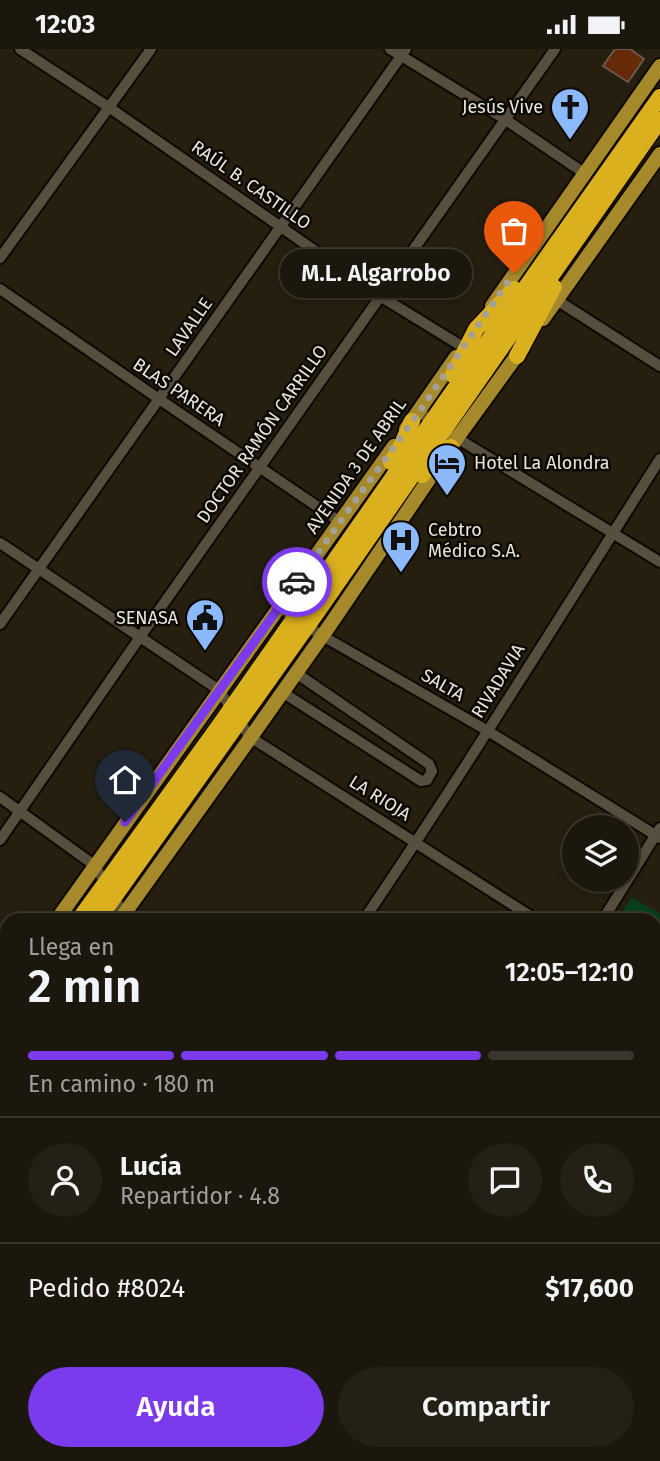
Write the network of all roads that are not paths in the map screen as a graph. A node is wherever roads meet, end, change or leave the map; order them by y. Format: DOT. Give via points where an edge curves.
graph roads {
  1 [pos="20,49"];
  2 [pos="151,49"];
  3 [pos="390,49"];
  4 [pos="555,49"];
  5 [pos="404,53"];
  6 [pos="660,66"];
  7 [pos="639,96"];
  8 [pos="110,108"];
  9 [pos="658,108"];
  10 [pos="506,120"];
  11 [pos="660,154"];
  12 [pos="584,173"];
  13 [pos="608,182"];
  14 [pos="281,227"];
  15 [pos="0,258"];
  16 [pos="535,287"];
  17 [pos="0,289"];
  18 [pos="380,296"];
  19 [pos="476,329"];
  20 [pos="463,347"];
  21 [pos="517,356"];
  22 [pos="660,366"];
  23 [pos="159,399"];
  24 [pos="434,426"];
  25 [pos="660,459"];
  26 [pos="260,468"];
  27 [pos="340,522"];
  28 [pos="613,533"];
  29 [pos="0,543"];
  30 [pos="660,562"];
  31 [pos="40,569"];
  32 [pos="337,569"];
  33 [pos="279,607"];
  34 [pos="300,621"];
  35 [pos="0,624"];
  36 [pos="321,635"];
  37 [pos="140,637"];
  38 [pos="296,673"];
  39 [pos="219,690"];
  40 [pos="282,692"];
  41 [pos="236,714"];
  42 [pos="488,731"];
  43 [pos="250,737"];
  44 [pos="0,797"];
  45 [pos="20,811"];
  46 [pos="658,834"];
  47 [pos="0,840"];
  48 [pos="416,842"];
  49 [pos="94,865"];
  50 [pos="110,888"];
  51 [pos="61,913"];
  52 [pos="86,913"];
  53 [pos="100,913"];
  54 [pos="122,913"];
  55 [pos="129,913"];
  56 [pos="368,913"];
  57 [pos="526,913"];
  58 [pos="608,913"];
  1 -- 8 [label="street, RAÚL B. CASTILLO"];
  2 -- 8 [label="street"];
  3 -- 5 [label="street"];
  4 -- 10 [label="street, DOCTOR RAMÓN CARRILLO"];
  5 -- 10 [label="street"];
  5 -- 14 [label="street, LAVALLE"];
  6 -- 7 [label="main road, AVENIDA 3 DE ABRIL"];
  7 -- 9 [label="street"];
  7 -- 12 [label="main road, AVENIDA 3 DE ABRIL"];
  8 -- 14 [label="street, RAÚL B. CASTILLO"];
  8 -- 15 [label="street"];
  9 -- 13 [label="highway"];
  10 -- 12 [label="street"];
  10 -- 18 [label="street, DOCTOR RAMÓN CARRILLO"];
  11 -- 16 [label="main road, AVENIDA 3 DE ABRIL"];
  12 -- 16 [label="main road, AVENIDA 3 DE ABRIL"];
  13 -- 16 [label="highway"];
  13 -- 16 [label="highway"];
  14 -- 18 [label="street, RAÚL B. CASTILLO"];
  14 -- 23 [label="street, LAVALLE"];
  16 -- 19 [label="highway" via="510,293"];
  16 -- 21 [label="highway"];
  16 -- 22 [label="street"];
  16 -- 24 [label="highway, AVENIDA 3 DE ABRIL"];
  17 -- 23 [label="street, BLAS PARERA"];
  18 -- 20 [label="street, RAÚL B. CASTILLO"];
  18 -- 26 [label="street, DOCTOR RAMÓN CARRILLO"];
  19 -- 20 [label="main road, AVENIDA 3 DE ABRIL"];
  19 -- 24 [label="highway"];
  20 -- 24 [label="main road, AVENIDA 3 DE ABRIL"];
  21 -- 24 [label="main road, AVENIDA 3 DE ABRIL"];
  23 -- 26 [label="street, BLAS PARERA"];
  23 -- 31 [label="street, LAVALLE"];
  24 -- 27 [label="main road, AVENIDA 3 DE ABRIL"];
  24 -- 28 [label="street"];
  24 -- 32 [label="highway" via="399,451 367,499"];
  24 -- 32 [label="highway" via="427,468 388,520"];
  24 -- 36 [label="main road, AVENIDA 3 DE ABRIL"];
  25 -- 28 [label="street, RIVADAVIA"];
  26 -- 27 [label="street, BLAS PARERA"];
  26 -- 37 [label="street, DOCTOR RAMÓN CARRILLO"];
  27 -- 33 [label="main road, AVENIDA 3 DE ABRIL"];
  28 -- 30 [label="street"];
  28 -- 42 [label="street, RIVADAVIA"];
  29 -- 31 [label="street, LA RIOJA"];
  31 -- 35 [label="street, LAVALLE"];
  31 -- 37 [label="street, LA RIOJA"];
  32 -- 34 [label="highway"];
  33 -- 34 [label="street, SALTA"];
  33 -- 39 [label="main road, AVENIDA 3 DE ABRIL"];
  34 -- 36 [label="street, SALTA"];
  34 -- 41 [label="highway"];
  36 -- 38 [label="main road, AVENIDA 3 DE ABRIL"];
  36 -- 42 [label="street, SALTA"];
  37 -- 39 [label="street, LA RIOJA"];
  37 -- 45 [label="street, DOCTOR RAMÓN CARRILLO"];
  38 -- 40 [label="main road, AVENIDA 3 DE ABRIL"];
  38 -- 40 [label="street" via="429,764 432,771 427,780 421,781"];
  39 -- 41 [label="street, LA RIOJA"];
  39 -- 49 [label="main road, AVENIDA 3 DE ABRIL"];
  40 -- 43 [label="main road, AVENIDA 3 DE ABRIL"];
  41 -- 43 [label="street, LA RIOJA"];
  41 -- 50 [label="highway"];
  42 -- 46 [label="street, SALTA"];
  42 -- 48 [label="street, RIVADAVIA"];
  43 -- 48 [label="street, LA RIOJA"];
  43 -- 55 [label="main road, AVENIDA 3 DE ABRIL"];
  44 -- 45 [label="street"];
  45 -- 47 [label="street, DOCTOR RAMÓN CARRILLO"];
  45 -- 49 [label="street"];
  46 -- 58 [label="street"];
  48 -- 56 [label="street, RIVADAVIA"];
  48 -- 57 [label="street, LA RIOJA"];
  49 -- 50 [label="street"];
  49 -- 51 [label="main road, AVENIDA 3 DE ABRIL"];
  50 -- 52 [label="highway"];
  50 -- 53 [label="highway"];
  50 -- 54 [label="street"];
}
